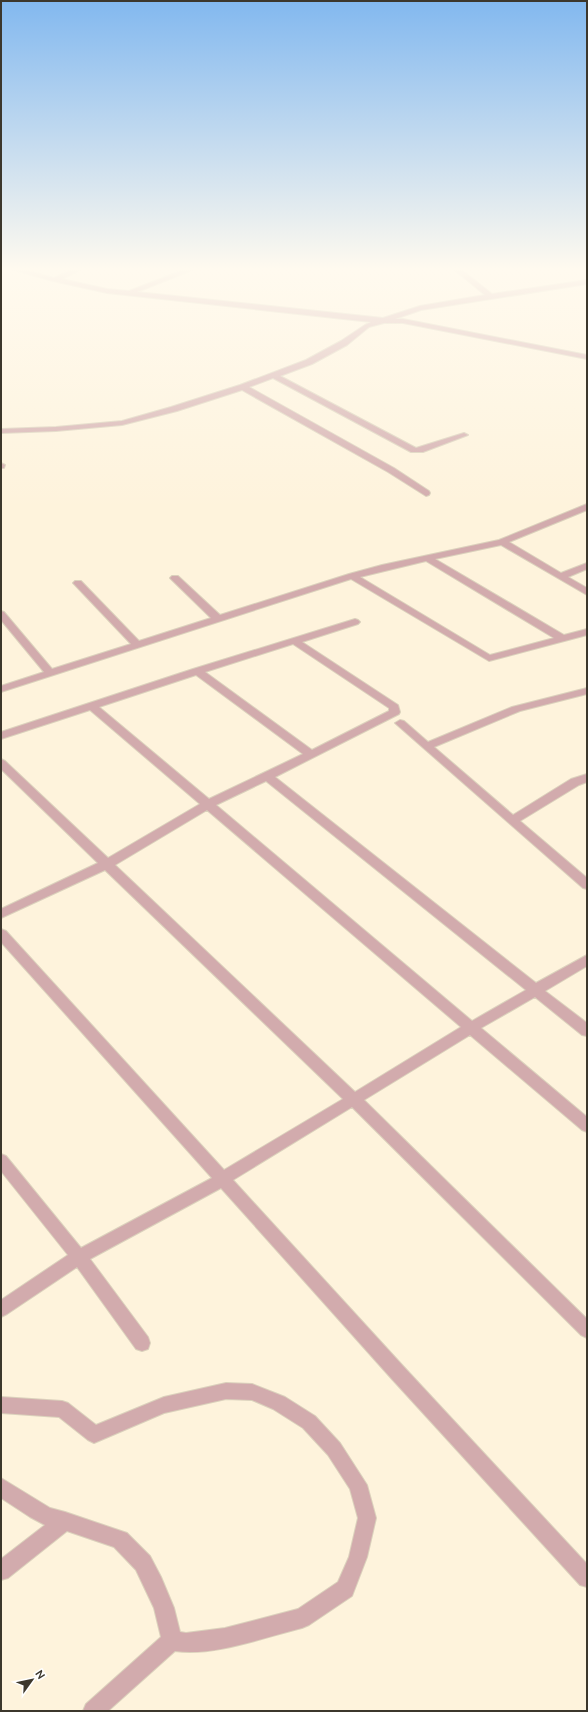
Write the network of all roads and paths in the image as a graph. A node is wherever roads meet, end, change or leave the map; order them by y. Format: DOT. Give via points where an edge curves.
graph roads {
  1 [pos="337,347"];
  2 [pos="535,347"];
  3 [pos="587,357"];
  4 [pos="275,376"];
  5 [pos="243,387"];
  6 [pos="1,431"];
  7 [pos="464,435"];
  8 [pos="426,493"];
  9 [pos="587,507"];
  10 [pos="502,542"];
  11 [pos="430,559"];
  12 [pos="587,566"];
  13 [pos="352,576"];
  14 [pos="561,576"];
  15 [pos="175,578"];
  16 [pos="78,583"];
  17 [pos="587,592"];
  18 [pos="1,614"];
  19 [pos="217,618"];
  20 [pos="355,622"];
  21 [pos="587,632"];
  22 [pos="563,639"];
  23 [pos="296,642"];
  24 [pos="137,645"];
  25 [pos="49,672"];
  26 [pos="197,672"];
  27 [pos="1,689"];
  28 [pos="587,691"];
  29 [pos="93,707"];
  30 [pos="400,722"];
  31 [pos="1,736"];
  32 [pos="427,746"];
  33 [pos="311,755"];
  34 [pos="1,763"];
  35 [pos="267,776"];
  36 [pos="587,778"];
  37 [pos="207,805"];
  38 [pos="513,820"];
  39 [pos="106,864"];
  40 [pos="587,885"];
  41 [pos="1,914"];
  42 [pos="1,934"];
  43 [pos="587,960"];
  44 [pos="535,990"];
  45 [pos="471,1028"];
  46 [pos="587,1031"];
  47 [pos="353,1099"];
  48 [pos="587,1126"];
  49 [pos="1,1160"];
  50 [pos="223,1179"];
  51 [pos="78,1257"];
  52 [pos="1,1309"];
  53 [pos="587,1330"];
  54 [pos="142,1342"];
  55 [pos="1,1405"];
  56 [pos="1,1487"];
  57 [pos="65,1521"];
  58 [pos="1,1571"];
  59 [pos="587,1578"];
  60 [pos="172,1641"];
  61 [pos="93,1711"];
  1 -- 4 [label="street"];
  2 -- 3 [label="street"];
  4 -- 5 [label="street"];
  4 -- 7 [label="street" via="414,450"];
  5 -- 6 [label="street" via="122,423"];
  5 -- 8 [label="street" via="391,470"];
  9 -- 10 [label="street"];
  10 -- 11 [label="street"];
  10 -- 14 [label="street"];
  11 -- 13 [label="street"];
  11 -- 22 [label="street"];
  12 -- 14 [label="street"];
  13 -- 19 [label="street"];
  13 -- 22 [label="street" via="489,658"];
  14 -- 17 [label="street"];
  15 -- 19 [label="street"];
  16 -- 24 [label="street"];
  18 -- 25 [label="street"];
  19 -- 24 [label="street"];
  20 -- 23 [label="street"];
  21 -- 22 [label="street"];
  23 -- 26 [label="street"];
  23 -- 33 [label="street" via="394,707 394,712 390,715"];
  24 -- 25 [label="street"];
  25 -- 27 [label="street"];
  26 -- 29 [label="street"];
  26 -- 33 [label="street"];
  28 -- 32 [label="street" via="516,709"];
  29 -- 31 [label="street"];
  29 -- 37 [label="street"];
  30 -- 32 [label="street"];
  32 -- 38 [label="street"];
  33 -- 35 [label="street"];
  34 -- 39 [label="street"];
  35 -- 37 [label="street"];
  35 -- 44 [label="street"];
  36 -- 38 [label="street" via="575,782"];
  37 -- 39 [label="street"];
  37 -- 45 [label="street"];
  38 -- 40 [label="street"];
  39 -- 41 [label="street"];
  39 -- 47 [label="street"];
  42 -- 50 [label="street"];
  43 -- 44 [label="street"];
  44 -- 45 [label="street"];
  44 -- 46 [label="street"];
  45 -- 47 [label="street"];
  45 -- 48 [label="street"];
  47 -- 50 [label="street"];
  47 -- 53 [label="street"];
  49 -- 51 [label="street"];
  50 -- 51 [label="street"];
  50 -- 59 [label="street"];
  51 -- 52 [label="street"];
  51 -- 54 [label="street"];
  55 -- 60 [label="street" via="62,1409 94,1434 164,1404 226,1391 252,1392 279,1403 309,1422 334,1449 358,1485 367,1518 358,1557 345,1589 302,1618 225,1638 186,1644"];
  56 -- 57 [label="street" via="41,1514"];
  57 -- 58 [label="street"];
  57 -- 60 [label="street" via="120,1540 143,1563 164,1608"];
  60 -- 61 [label="street"];
}
